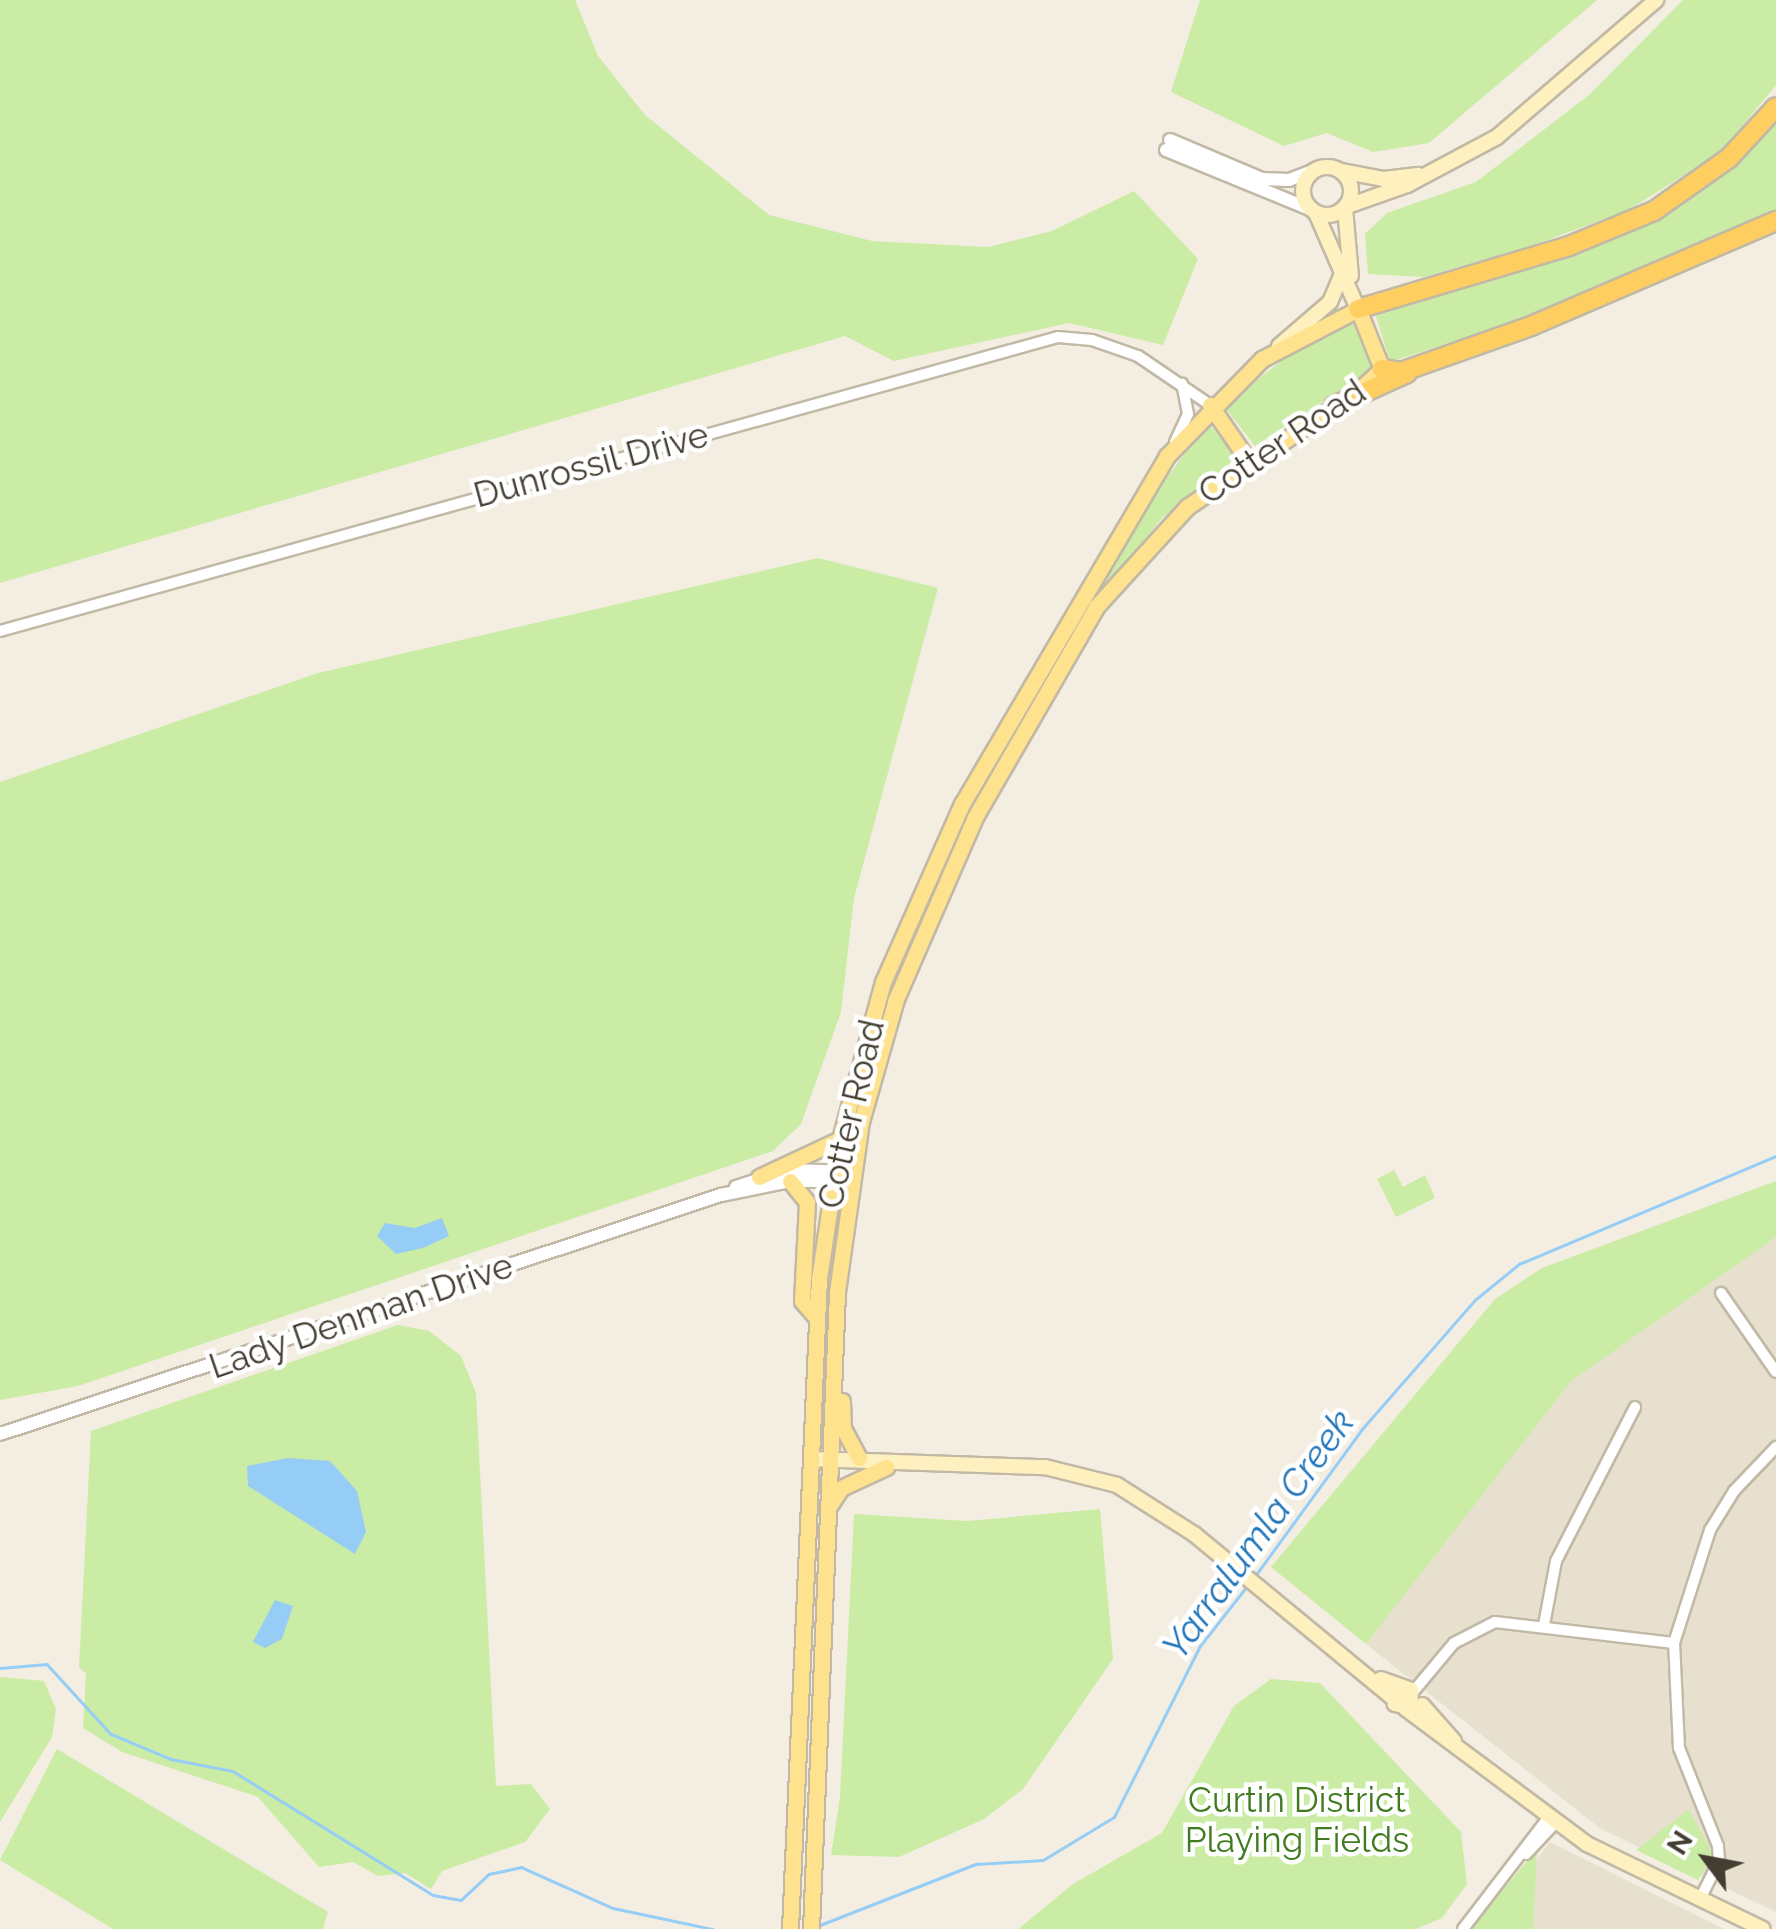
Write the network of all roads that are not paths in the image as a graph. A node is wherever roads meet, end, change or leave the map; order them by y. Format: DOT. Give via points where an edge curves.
graph roads {
  1 [pos="1656,0"];
  2 [pos="1776,106"];
  3 [pos="1317,169"];
  4 [pos="1341,171"];
  5 [pos="1428,173"];
  6 [pos="1345,208"];
  7 [pos="1314,212"];
  8 [pos="1776,222"];
  9 [pos="1341,276"];
  10 [pos="1358,309"];
  11 [pos="1274,350"];
  12 [pos="1420,365"];
  13 [pos="1382,369"];
  14 [pos="1178,379"];
  15 [pos="1210,405"];
  16 [pos="1334,406"];
  17 [pos="1167,456"];
  18 [pos="1248,460"];
  19 [pos="0,630"];
  20 [pos="840,1139"];
  21 [pos="832,1175"];
  22 [pos="851,1176"];
  23 [pos="759,1177"];
  24 [pos="790,1181"];
  25 [pos="720,1195"];
  26 [pos="1721,1293"];
  27 [pos="836,1314"];
  28 [pos="816,1317"];
  29 [pos="1776,1372"];
  30 [pos="1634,1407"];
  31 [pos="0,1434"];
  32 [pos="1776,1446"];
  33 [pos="859,1458"];
  34 [pos="811,1464"];
  35 [pos="830,1464"];
  36 [pos="894,1464"];
  37 [pos="827,1511"];
  38 [pos="1544,1625"];
  39 [pos="1674,1643"];
  40 [pos="1406,1697"];
  41 [pos="1553,1820"];
  42 [pos="1700,1899"];
  43 [pos="790,1929"];
  44 [pos="811,1929"];
  45 [pos="1463,1929"];
  46 [pos="1764,1929"];
  1 -- 5 [label="main road" via="1497,137"];
  2 -- 10 [label="highway" via="1729,158 1654,211 1569,246"];
  3 -- 4 [label="main road"];
  3 -- 7 [label="main road" via="1303,188"];
  3 -- 7 [label="street" via="1289,180 1262,179 1168,145"];
  4 -- 5 [label="main road" via="1384,178"];
  4 -- 6 [label="main road" via="1352,188"];
  5 -- 6 [label="main road"];
  6 -- 7 [label="main road"];
  6 -- 10 [label="main road" via="1345,258"];
  7 -- 9 [label="main road" via="1329,230"];
  8 -- 12 [label="highway" via="1652,278"];
  9 -- 10 [label="main road"];
  9 -- 11 [label="main road" via="1330,302"];
  10 -- 11 [label="main road, Cotter Road"];
  10 -- 13 [label="main road, Cotter Road"];
  11 -- 15 [label="main road, Cotter Road"];
  12 -- 13 [label="highway"];
  12 -- 16 [label="highway"];
  13 -- 16 [label="main road, Cotter Road"];
  14 -- 15 [label="street, Dunrossil Drive"];
  14 -- 17 [label="street" via="1188,414"];
  14 -- 19 [label="street, Dunrossil Drive" via="1107,344 1042,340"];
  15 -- 17 [label="main road, Cotter Road"];
  15 -- 18 [label="main road"];
  16 -- 18 [label="main road, Cotter Road"];
  17 -- 20 [label="main road, Cotter Road" via="932,862 883,982"];
  18 -- 22 [label="main road, Cotter Road" via="1162,530 1096,606 975,817 892,1012"];
  20 -- 21 [label="main road, Cotter Road"];
  20 -- 23 [label="main road"];
  21 -- 22 [label="street, Lady Denman Drive"];
  21 -- 23 [label="street, Lady Denman Drive"];
  21 -- 24 [label="street, Lady Denman Drive"];
  21 -- 28 [label="main road, Cotter Road"];
  22 -- 27 [label="main road, Cotter Road"];
  23 -- 25 [label="street, Lady Denman Drive"];
  24 -- 25 [label="street, Lady Denman Drive"];
  24 -- 28 [label="main road" via="808,1202 802,1301"];
  25 -- 31 [label="street, Lady Denman Drive"];
  26 -- 29 [label="street"];
  27 -- 33 [label="main road" via="845,1337 843,1428"];
  27 -- 35 [label="main road, Cotter Road"];
  28 -- 34 [label="main road, Cotter Road"];
  30 -- 38 [label="street" via="1560,1552"];
  32 -- 39 [label="street" via="1734,1491 1710,1530"];
  33 -- 35 [label="main road"];
  33 -- 36 [label="main road"];
  34 -- 35 [label="main road"];
  34 -- 43 [label="main road, Cotter Road"];
  35 -- 36 [label="main road"];
  35 -- 37 [label="main road, Cotter Road"];
  36 -- 37 [label="main road" via="841,1488"];
  36 -- 40 [label="main road" via="1089,1474 1154,1504"];
  37 -- 44 [label="main road, Cotter Road"];
  38 -- 39 [label="street"];
  38 -- 40 [label="street" via="1495,1622 1473,1628"];
  39 -- 42 [label="street" via="1679,1748 1718,1846 1719,1861"];
  40 -- 41 [label="main road"];
  41 -- 42 [label="main road"];
  41 -- 45 [label="street"];
  42 -- 46 [label="main road"];
}
